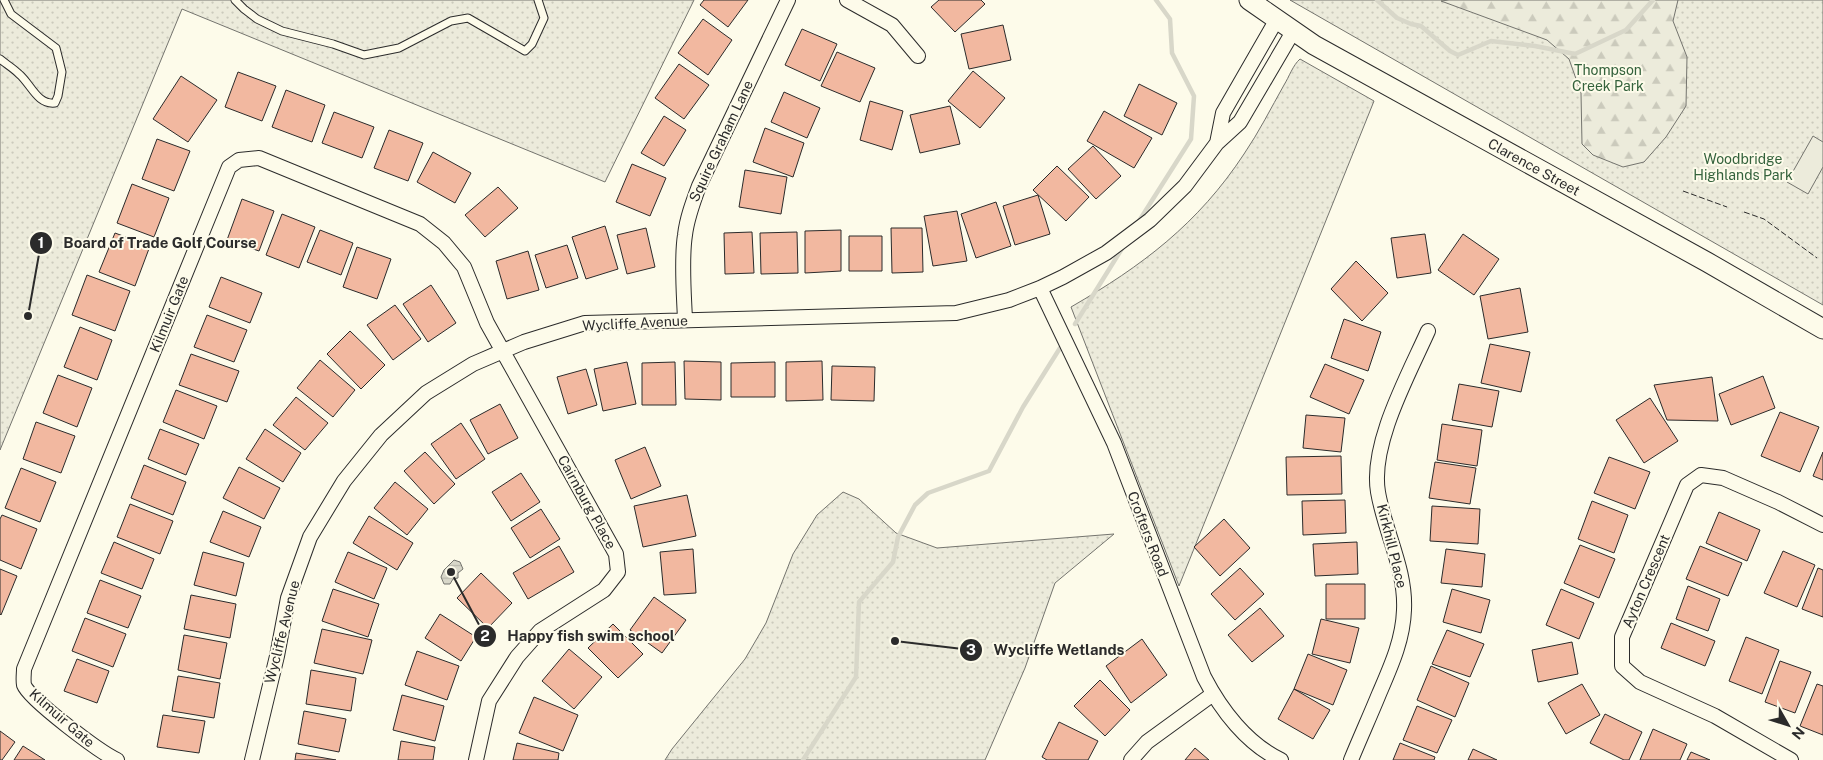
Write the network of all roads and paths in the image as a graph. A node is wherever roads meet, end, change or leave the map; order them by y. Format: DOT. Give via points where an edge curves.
graph roads {
  1 [pos="4,0"];
  2 [pos="235,0"];
  3 [pos="538,0"];
  4 [pos="788,0"];
  5 [pos="847,0"];
  6 [pos="1249,0"];
  7 [pos="1277,19"];
  8 [pos="1294,30"];
  9 [pos="918,56"];
  10 [pos="0,59"];
  11 [pos="1218,143"];
  12 [pos="1040,288"];
  13 [pos="685,320"];
  14 [pos="1823,329"];
  15 [pos="1428,331"];
  16 [pos="504,351"];
  17 [pos="1823,525"];
  18 [pos="1213,694"];
  19 [pos="117,760"];
  20 [pos="252,760"];
  21 [pos="476,760"];
  22 [pos="1131,760"];
  23 [pos="1281,760"];
  24 [pos="1351,760"];
  25 [pos="1791,760"];
  1 -- 10 [label="lane" via="10,14 56,48 62,72 54,103 48,104 38,97 20,75"];
  2 -- 3 [label="lane" via="250,14 282,31 364,55 399,48 451,21 468,18 525,51 532,44 544,18"];
  4 -- 13 [label="street, Squire Graham Lane" via="691,207 684,236"];
  5 -- 9 [label="street" via="892,25"];
  6 -- 7 [label="street, Clarence Street"];
  7 -- 8 [label="street, Clarence Street"];
  7 -- 11 [label="street, Wycliffe Avenue" via="1223,113"];
  8 -- 11 [label="street, Wycliffe Avenue" via="1240,122"];
  8 -- 14 [label="street, Clarence Street" via="1323,50"];
  11 -- 12 [label="street, Wycliffe Avenue" via="1185,186 1150,220 1085,265"];
  12 -- 13 [label="street, Wycliffe Avenue" via="956,313"];
  12 -- 18 [label="street, Crofters Road" via="1114,443"];
  13 -- 16 [label="street, Wycliffe Avenue" via="585,323"];
  15 -- 24 [label="street, Kirkhill Place" via="1388,424 1378,466 1378,492 1402,573 1402,632"];
  16 -- 19 [label="street, Kilmuir Gate" via="464,267 444,243 420,224 259,158 239,160 229,167 24,669 24,685 35,698"];
  16 -- 20 [label="street, Wycliffe Avenue" via="472,364 426,393 381,435 339,489 310,537 288,598"];
  16 -- 21 [label="street, Cairnburg Place" via="616,554 618,572 604,590 540,631 517,657 489,701"];
  17 -- 25 [label="street, Ayton Crescent" via="1723,478 1701,475 1687,485 1622,637 1622,666 1640,682 1715,716"];
  18 -- 22 [label="street" via="1147,742"];
  18 -- 23 [label="street, Crofters Road" via="1246,734"];
}
